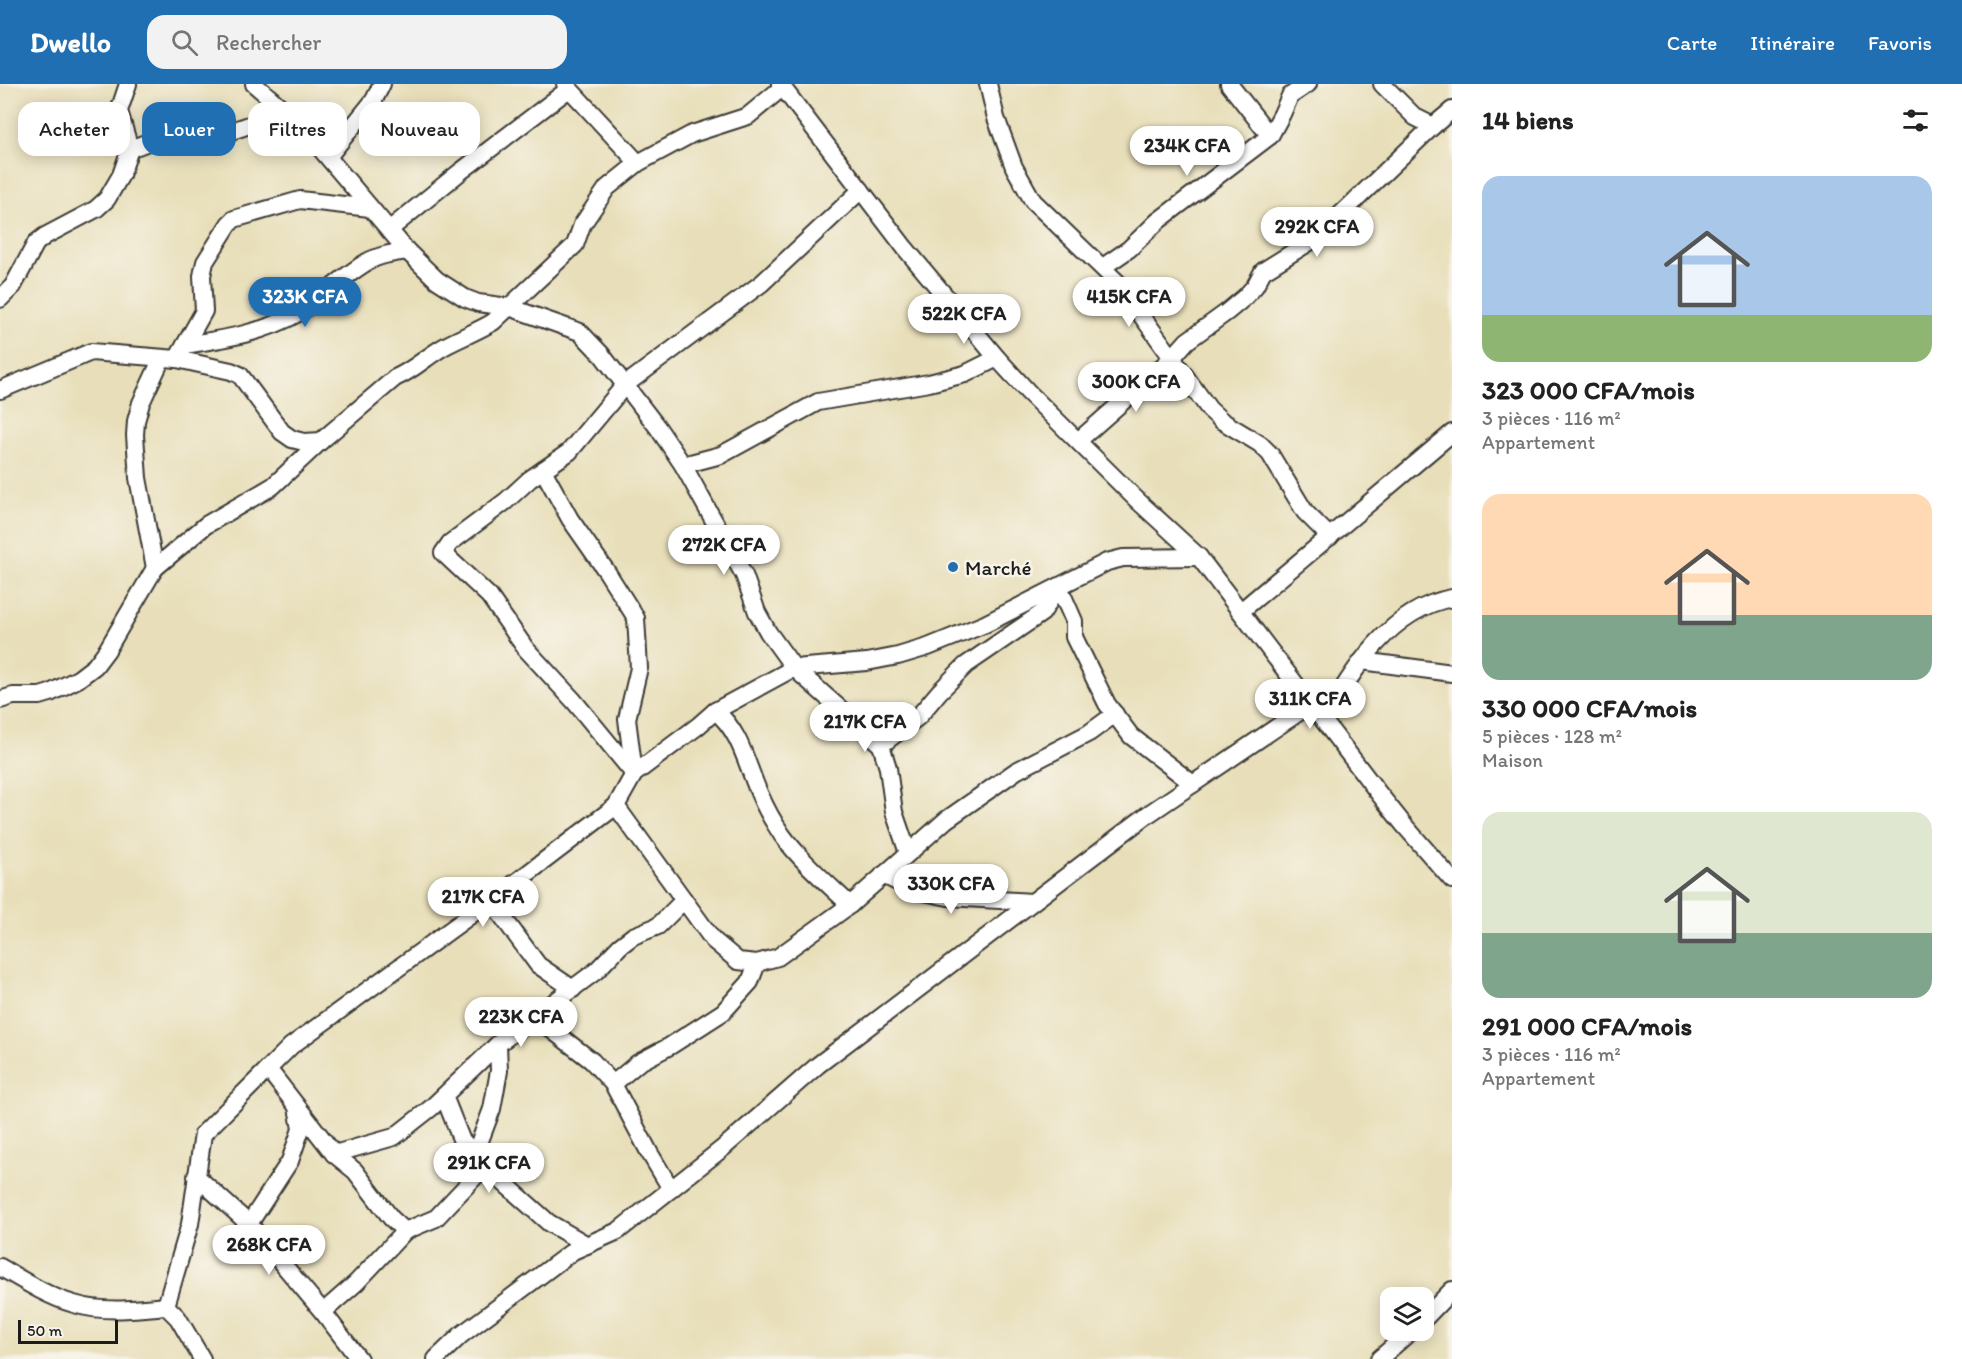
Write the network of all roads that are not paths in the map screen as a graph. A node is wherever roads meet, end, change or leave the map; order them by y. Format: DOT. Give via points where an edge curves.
graph roads {
  1 [pos="128,84"];
  2 [pos="254,84"];
  3 [pos="382,84"];
  4 [pos="987,84"];
  5 [pos="1229,84"];
  6 [pos="1308,84"];
  7 [pos="1382,84"];
  8 [pos="781,86"];
  9 [pos="567,87"];
  10 [pos="122,102"];
  11 [pos="275,102"];
  12 [pos="1452,110"];
  13 [pos="248,125"];
  14 [pos="1433,126"];
  15 [pos="1269,136"];
  16 [pos="130,149"];
  17 [pos="128,156"];
  18 [pos="328,157"];
  19 [pos="638,164"];
  20 [pos="861,190"];
  21 [pos="370,208"];
  22 [pos="389,230"];
  23 [pos="407,251"];
  24 [pos="1103,267"];
  25 [pos="0,299"];
  26 [pos="509,307"];
  27 [pos="174,354"];
  28 [pos="997,358"];
  29 [pos="1172,358"];
  30 [pos="625,385"];
  31 [pos="0,390"];
  32 [pos="1452,433"];
  33 [pos="321,441"];
  34 [pos="1078,441"];
  35 [pos="683,465"];
  36 [pos="543,470"];
  37 [pos="1330,537"];
  38 [pos="1199,557"];
  39 [pos="155,568"];
  40 [pos="1059,587"];
  41 [pos="1452,598"];
  42 [pos="1241,611"];
  43 [pos="1362,661"];
  44 [pos="794,668"];
  45 [pos="1452,673"];
  46 [pos="0,700"];
  47 [pos="1311,704"];
  48 [pos="715,711"];
  49 [pos="1115,714"];
  50 [pos="1324,720"];
  51 [pos="881,745"];
  52 [pos="634,774"];
  53 [pos="1193,784"];
  54 [pos="616,806"];
  55 [pos="908,853"];
  56 [pos="883,875"];
  57 [pos="1452,880"];
  58 [pos="684,900"];
  59 [pos="491,901"];
  60 [pos="1032,902"];
  61 [pos="850,904"];
  62 [pos="758,963"];
  63 [pos="573,988"];
  64 [pos="535,1017"];
  65 [pos="498,1044"];
  66 [pos="268,1069"];
  67 [pos="613,1084"];
  68 [pos="444,1096"];
  69 [pos="296,1106"];
  70 [pos="334,1154"];
  71 [pos="480,1160"];
  72 [pos="196,1176"];
  73 [pos="671,1189"];
  74 [pos="249,1224"];
  75 [pos="405,1231"];
  76 [pos="587,1245"];
  77 [pos="0,1267"];
  78 [pos="1452,1290"];
  79 [pos="166,1306"];
  80 [pos="1434,1309"];
  81 [pos="323,1312"];
  82 [pos="1399,1341"];
  83 [pos="202,1359"];
  84 [pos="359,1359"];
  85 [pos="436,1359"];
  86 [pos="1379,1359"];
  1 -- 10 [label="street"];
  2 -- 11 [label="street"];
  3 -- 18 [label="street" via="374,100"];
  4 -- 24 [label="street" via="1014,167 1033,201"];
  5 -- 15 [label="street"];
  6 -- 15 [label="street" via="1290,96"];
  7 -- 14 [label="street" via="1415,117"];
  8 -- 19 [label="street" via="748,116 692,134"];
  8 -- 20 [label="street"];
  9 -- 19 [label="street"];
  9 -- 22 [label="street"];
  12 -- 14 [label="street"];
  13 -- 16 [label="street" via="202,138 161,137"];
  14 -- 29 [label="street" via="1316,238 1263,271 1245,297"];
  15 -- 24 [label="street"];
  17 -- 25 [label="street" via="107,199 36,243 13,286"];
  18 -- 21 [label="street"];
  19 -- 26 [label="street" via="607,188 582,225 575,245"];
  20 -- 28 [label="street"];
  20 -- 30 [label="street" via="762,283"];
  21 -- 22 [label="street"];
  21 -- 27 [label="street" via="300,200 234,219 205,262 204,311"];
  22 -- 23 [label="street"];
  23 -- 26 [label="street" via="436,280 465,298"];
  23 -- 27 [label="street" via="368,262 282,321"];
  24 -- 29 [label="street"];
  26 -- 30 [label="street" via="580,332"];
  26 -- 33 [label="street" via="479,331 445,346 395,378"];
  27 -- 31 [label="street" via="91,352"];
  27 -- 33 [label="street" via="240,375 282,432 304,442"];
  27 -- 39 [label="street" via="141,403 136,421 138,478"];
  28 -- 34 [label="street"];
  28 -- 35 [label="street" via="965,374 929,383 819,402 721,455"];
  29 -- 34 [label="street"];
  29 -- 37 [label="street" via="1209,409 1270,454 1300,505"];
  30 -- 35 [label="street"];
  30 -- 36 [label="street" via="569,452"];
  32 -- 37 [label="street"];
  33 -- 39 [label="street" via="273,486 206,525"];
  34 -- 38 [label="street"];
  35 -- 44 [label="street" via="744,575 763,622"];
  36 -- 52 [label="street" via="570,519 636,618 639,668 627,719"];
  36 -- 52 [label="street" via="442,553 489,596 526,649"];
  37 -- 42 [label="street"];
  38 -- 40 [label="street" via="1123,558"];
  38 -- 42 [label="street"];
  39 -- 46 [label="street" via="95,666 50,693"];
  40 -- 44 [label="street" via="928,647 867,662"];
  40 -- 49 [label="street" via="1074,621 1074,637"];
  40 -- 51 [label="street" via="1042,613 966,665 918,717"];
  41 -- 43 [label="street" via="1408,615"];
  42 -- 47 [label="street"];
  43 -- 45 [label="street"];
  43 -- 50 [label="street"];
  44 -- 48 [label="street"];
  44 -- 51 [label="street"];
  47 -- 50 [label="street"];
  47 -- 53 [label="street"];
  48 -- 52 [label="street"];
  48 -- 61 [label="street" via="728,722 783,836"];
  49 -- 53 [label="street" via="1131,736"];
  49 -- 55 [label="street" via="1089,733 1016,771 946,820"];
  50 -- 57 [label="street" via="1404,825"];
  51 -- 55 [label="street" via="894,812"];
  52 -- 54 [label="street"];
  53 -- 60 [label="street"];
  54 -- 58 [label="street"];
  54 -- 59 [label="street"];
  55 -- 56 [label="street"];
  56 -- 60 [label="street" via="914,890 948,897"];
  56 -- 61 [label="street"];
  58 -- 62 [label="street" via="713,940 738,961"];
  58 -- 63 [label="street" via="658,926 633,936"];
  59 -- 63 [label="street" via="538,965"];
  59 -- 66 [label="street" via="291,1046"];
  60 -- 73 [label="street" via="818,1065"];
  61 -- 62 [label="street" via="778,957"];
  62 -- 67 [label="street" via="750,982 723,1012 638,1063"];
  63 -- 64 [label="street"];
  64 -- 65 [label="street"];
  64 -- 67 [label="street" via="592,1060"];
  65 -- 68 [label="street"];
  65 -- 71 [label="street" via="499,1071"];
  66 -- 69 [label="street"];
  66 -- 72 [label="street" via="203,1134"];
  67 -- 73 [label="street"];
  68 -- 70 [label="street" via="394,1137"];
  68 -- 71 [label="street" via="461,1139"];
  69 -- 70 [label="street"];
  69 -- 74 [label="street" via="301,1129 290,1161"];
  70 -- 75 [label="street" via="355,1171"];
  71 -- 75 [label="street" via="436,1218"];
  71 -- 76 [label="street" via="549,1223"];
  72 -- 74 [label="street"];
  72 -- 79 [label="street" via="190,1224"];
  73 -- 76 [label="street" via="618,1231"];
  74 -- 81 [label="street"];
  75 -- 81 [label="street"];
  76 -- 85 [label="street" via="573,1251 461,1335"];
  77 -- 79 [label="street" via="75,1305 107,1310"];
  78 -- 80 [label="street"];
  79 -- 83 [label="street" via="178,1318"];
  81 -- 84 [label="street"];
  82 -- 86 [label="street"];
}
